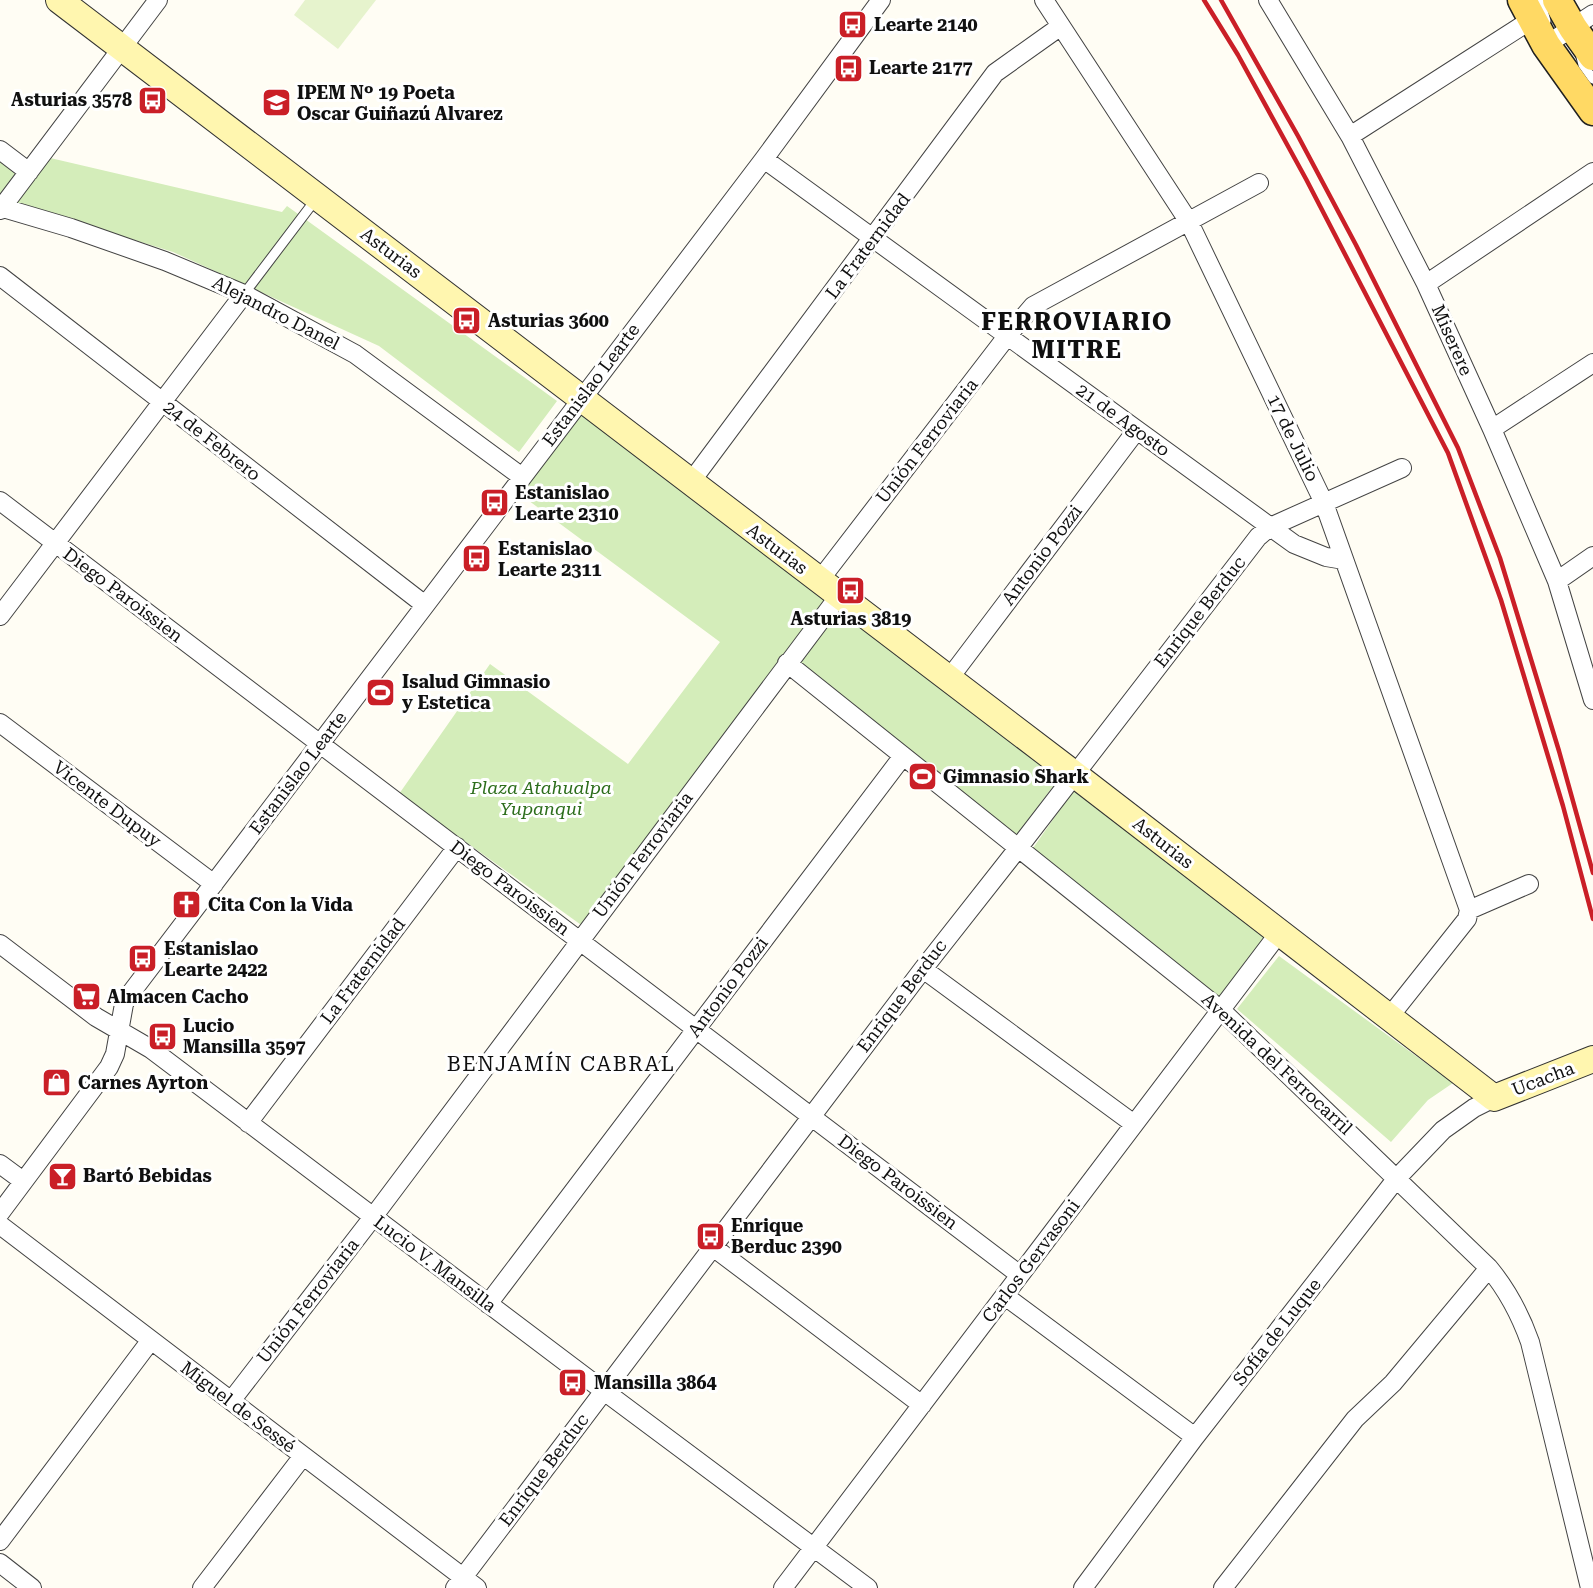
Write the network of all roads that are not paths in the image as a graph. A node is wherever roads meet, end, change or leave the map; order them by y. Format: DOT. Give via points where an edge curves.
graph roads {
  1 [pos="59,0"];
  2 [pos="158,0"];
  3 [pos="880,0"];
  4 [pos="1044,0"];
  5 [pos="1268,0"];
  6 [pos="1557,0"];
  7 [pos="1531,7"];
  8 [pos="1583,21"];
  9 [pos="1061,26"];
  10 [pos="1546,45"];
  11 [pos="122,48"];
  12 [pos="1593,56"];
  13 [pos="1593,79"];
  14 [pos="1593,111"];
  15 [pos="1350,136"];
  16 [pos="0,150"];
  17 [pos="764,159"];
  18 [pos="29,172"];
  19 [pos="1593,172"];
  20 [pos="1259,183"];
  21 [pos="318,197"];
  22 [pos="1,208"];
  23 [pos="1189,222"];
  24 [pos="874,238"];
  25 [pos="0,276"];
  26 [pos="1426,284"];
  27 [pos="244,294"];
  28 [pos="1008,335"];
  29 [pos="1593,363"];
  30 [pos="582,399"];
  31 [pos="162,402"];
  32 [pos="1492,429"];
  33 [pos="1136,431"];
  34 [pos="1402,468"];
  35 [pos="522,477"];
  36 [pos="690,483"];
  37 [pos="0,501"];
  38 [pos="1324,503"];
  39 [pos="1270,526"];
  40 [pos="55,543"];
  41 [pos="1593,556"];
  42 [pos="1344,560"];
  43 [pos="1557,581"];
  44 [pos="829,588"];
  45 [pos="425,605"];
  46 [pos="0,616"];
  47 [pos="787,663"];
  48 [pos="948,680"];
  49 [pos="1593,700"];
  50 [pos="0,723"];
  51 [pos="320,744"];
  52 [pos="903,756"];
  53 [pos="1074,774"];
  54 [pos="457,847"];
  55 [pos="1019,848"];
  56 [pos="214,884"];
  57 [pos="1529,884"];
  58 [pos="1469,910"];
  59 [pos="1279,933"];
  60 [pos="579,940"];
  61 [pos="0,944"];
  62 [pos="923,969"];
  63 [pos="1221,1010"];
  64 [pos="1390,1016"];
  65 [pos="696,1029"];
  66 [pos="119,1031"];
  67 [pos="1593,1059"];
  68 [pos="1494,1098"];
  69 [pos="811,1116"];
  70 [pos="248,1123"];
  71 [pos="1134,1124"];
  72 [pos="0,1164"];
  73 [pos="1397,1178"];
  74 [pos="23,1181"];
  75 [pos="0,1213"];
  76 [pos="373,1217"];
  77 [pos="0,1225"];
  78 [pos="712,1247"];
  79 [pos="1489,1268"];
  80 [pos="1020,1275"];
  81 [pos="1005,1296"];
  82 [pos="488,1304"];
  83 [pos="151,1340"];
  84 [pos="604,1391"];
  85 [pos="231,1401"];
  86 [pos="922,1406"];
  87 [pos="1195,1437"];
  88 [pos="303,1456"];
  89 [pos="0,1541"];
  90 [pos="813,1547"];
  91 [pos="0,1563"];
  92 [pos="465,1584"];
  93 [pos="32,1588"];
  94 [pos="202,1588"];
  95 [pos="783,1588"];
  96 [pos="868,1588"];
  97 [pos="1083,1588"];
  98 [pos="1223,1588"];
  99 [pos="1590,1588"];
  1 -- 11 [label="street, Asturias"];
  2 -- 11 [label="street"];
  3 -- 17 [label="street, Estanislao Learte"];
  4 -- 9 [label="street, 17 de Julio"];
  5 -- 15 [label="street, Miserere"];
  6 -- 8 [label="main road"];
  7 -- 10 [label="main road"];
  7 -- 15 [label="street"];
  8 -- 10 [label="street"];
  8 -- 12 [label="main road"];
  8 -- 13 [label="lane" via="1583,65"];
  9 -- 23 [label="street, 17 de Julio"];
  9 -- 24 [label="street, La Fraternidad" via="995,73"];
  10 -- 14 [label="main road"];
  11 -- 18 [label="street"];
  11 -- 21 [label="street, Asturias"];
  15 -- 26 [label="street, Miserere"];
  16 -- 18 [label="street"];
  17 -- 24 [label="street, 21 de Agosto"];
  17 -- 30 [label="street, Estanislao Learte"];
  18 -- 22 [label="street"];
  19 -- 26 [label="street"];
  20 -- 23 [label="street, Unión Ferroviaria"];
  21 -- 27 [label="lane"];
  21 -- 30 [label="street, Asturias"];
  22 -- 27 [label="street, Alejandro Danel" via="165,261"];
  23 -- 28 [label="street, Unión Ferroviaria" via="1034,306"];
  23 -- 38 [label="street, 17 de Julio"];
  24 -- 28 [label="street, 21 de Agosto"];
  24 -- 36 [label="street, La Fraternidad"];
  25 -- 31 [label="street, 24 de Febrero"];
  26 -- 32 [label="street, Miserere"];
  27 -- 31 [label="street"];
  27 -- 35 [label="street, Alejandro Danel" via="355,354"];
  28 -- 33 [label="street, 21 de Agosto"];
  28 -- 44 [label="street, Unión Ferroviaria"];
  29 -- 32 [label="street"];
  30 -- 35 [label="street, Estanislao Learte"];
  30 -- 36 [label="street, Asturias"];
  31 -- 40 [label="street"];
  31 -- 45 [label="street, 24 de Febrero"];
  32 -- 43 [label="street, Miserere"];
  33 -- 39 [label="street, 21 de Agosto"];
  33 -- 48 [label="street, Antonio Pozzi"];
  34 -- 38 [label="street, Enrique Berduc"];
  35 -- 45 [label="street, Estanislao Learte"];
  36 -- 44 [label="street, Asturias"];
  37 -- 40 [label="street, Diego Paroissien"];
  38 -- 39 [label="street, Enrique Berduc"];
  38 -- 42 [label="street, 17 de Julio"];
  39 -- 42 [label="street, 21 de Agosto" via="1294,544"];
  39 -- 53 [label="street, Enrique Berduc"];
  40 -- 46 [label="street"];
  40 -- 51 [label="street, Diego Paroissien"];
  41 -- 43 [label="street"];
  42 -- 58 [label="street, 17 de Julio"];
  43 -- 49 [label="street, Miserere"];
  44 -- 47 [label="street, Unión Ferroviaria"];
  44 -- 48 [label="street, Asturias"];
  45 -- 51 [label="street, Estanislao Learte"];
  47 -- 52 [label="street, Avenida del Ferrocarril"];
  47 -- 60 [label="street, Unión Ferroviaria"];
  48 -- 53 [label="street, Asturias"];
  50 -- 56 [label="street, Vicente Dupuy"];
  51 -- 54 [label="street, Diego Paroissien"];
  51 -- 56 [label="street, Estanislao Learte"];
  52 -- 55 [label="street, Avenida del Ferrocarril"];
  52 -- 65 [label="street, Antonio Pozzi"];
  53 -- 55 [label="street, Enrique Berduc"];
  53 -- 59 [label="street, Asturias"];
  54 -- 60 [label="street, Diego Paroissien"];
  54 -- 70 [label="street, La Fraternidad"];
  55 -- 62 [label="street, Enrique Berduc"];
  55 -- 63 [label="street, Avenida del Ferrocarril"];
  56 -- 66 [label="street, Estanislao Learte" via="127,998"];
  57 -- 58 [label="street"];
  58 -- 64 [label="street" via="1467,919"];
  59 -- 63 [label="street, Carlos Gervasoni"];
  59 -- 64 [label="street, Asturias"];
  60 -- 65 [label="street, Diego Paroissien"];
  60 -- 76 [label="street, Unión Ferroviaria"];
  61 -- 66 [label="street, Lucio V. Mansilla"];
  62 -- 69 [label="street, Enrique Berduc"];
  62 -- 71 [label="street"];
  63 -- 71 [label="street, Carlos Gervasoni"];
  63 -- 73 [label="street, Avenida del Ferrocarril"];
  64 -- 68 [label="street, Asturias"];
  65 -- 69 [label="street, Diego Paroissien"];
  65 -- 82 [label="street, Antonio Pozzi"];
  66 -- 70 [label="street, Lucio V. Mansilla" via="151,1049"];
  66 -- 74 [label="street, Estanislao Learte" via="109,1067"];
  67 -- 68 [label="street, Ucacha"];
  68 -- 73 [label="street, Sofía de Luque" via="1443,1130"];
  69 -- 78 [label="street, Enrique Berduc"];
  69 -- 80 [label="street, Diego Paroissien"];
  70 -- 76 [label="street, Lucio V. Mansilla"];
  71 -- 80 [label="street, Carlos Gervasoni"];
  72 -- 74 [label="street"];
  73 -- 79 [label="street, Avenida del Ferrocarril"];
  73 -- 87 [label="street, Sofía de Luque"];
  74 -- 75 [label="street, Estanislao Learte"];
  76 -- 82 [label="street, Lucio V. Mansilla"];
  76 -- 85 [label="street, Unión Ferroviaria"];
  77 -- 83 [label="street, Miguel de Sessé"];
  78 -- 84 [label="street, Enrique Berduc"];
  78 -- 86 [label="street"];
  79 -- 98 [label="street" via="1393,1383 1355,1419"];
  79 -- 99 [label="street, Avenida del Ferrocarril" via="1505,1287 1530,1342"];
  80 -- 81 [label="street, Carlos Gervasoni"];
  81 -- 86 [label="street, Carlos Gervasoni"];
  81 -- 87 [label="street"];
  82 -- 84 [label="street, Lucio V. Mansilla"];
  83 -- 85 [label="street, Miguel de Sessé"];
  83 -- 89 [label="street"];
  84 -- 90 [label="street, Lucio V. Mansilla"];
  84 -- 92 [label="street, Enrique Berduc"];
  85 -- 88 [label="street, Miguel de Sessé"];
  86 -- 90 [label="street, Carlos Gervasoni"];
  87 -- 97 [label="street, Sofía de Luque"];
  88 -- 92 [label="street, Miguel de Sessé"];
  88 -- 94 [label="street"];
  90 -- 95 [label="street, Carlos Gervasoni"];
  90 -- 96 [label="street, Lucio V. Mansilla"];
  91 -- 93 [label="street"];
}
